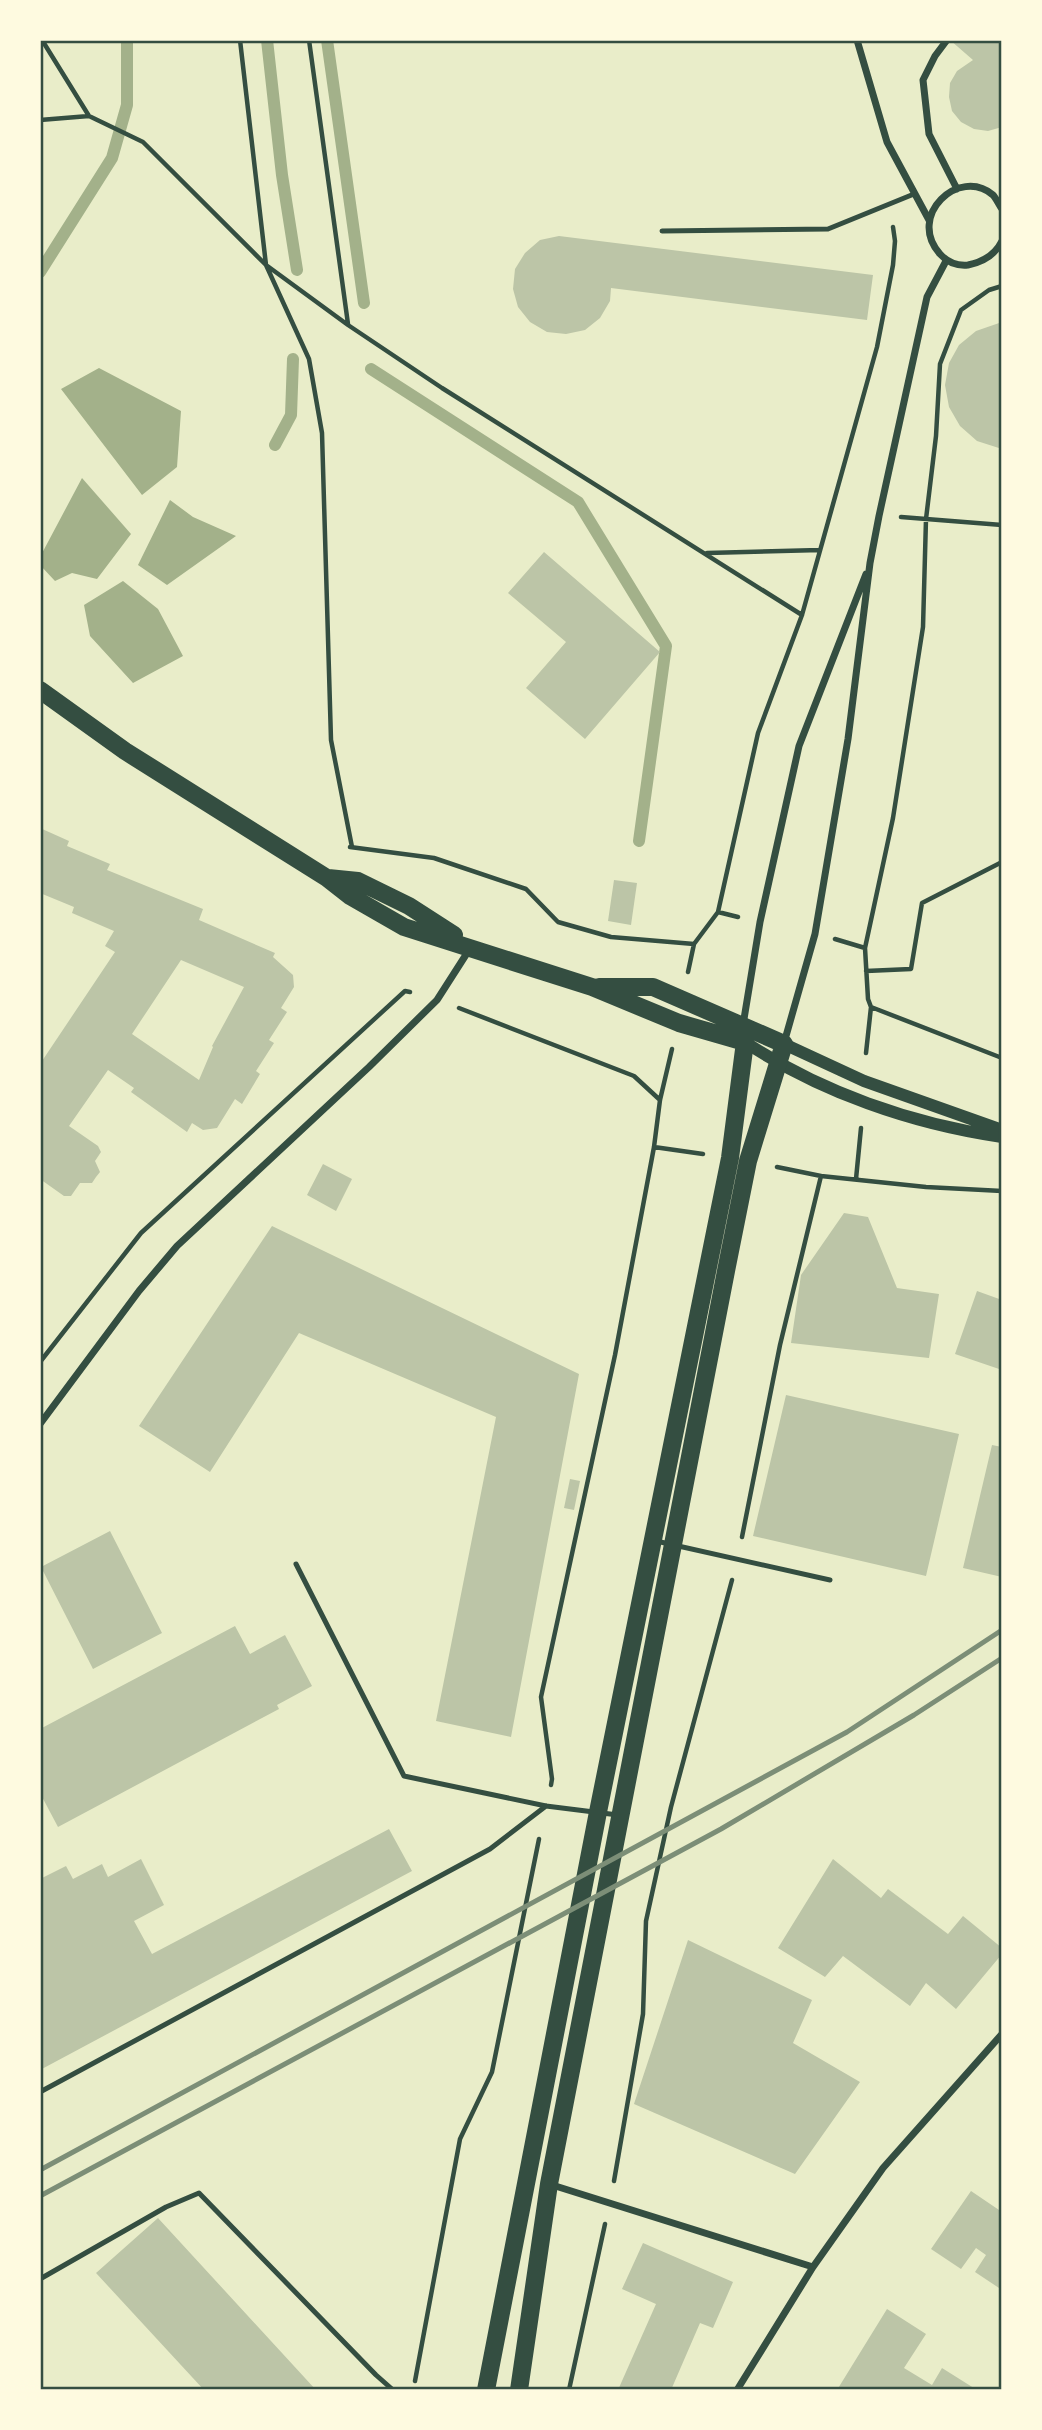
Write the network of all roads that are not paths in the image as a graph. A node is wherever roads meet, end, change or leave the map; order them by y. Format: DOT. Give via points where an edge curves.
graph roads {
  1 [pos="857,40"];
  2 [pos="947,40"];
  3 [pos="957,189"];
  4 [pos="915,194"];
  5 [pos="1002,209"];
  6 [pos="929,220"];
  7 [pos="662,231"];
  8 [pos="1002,241"];
  9 [pos="946,261"];
  10 [pos="870,563"];
  11 [pos="40,690"];
  12 [pos="471,946"];
  13 [pos="592,986"];
  14 [pos="744,1034"];
  15 [pos="784,1044"];
  16 [pos="778,1065"];
  17 [pos="1002,1130"];
  18 [pos="1002,1137"];
  19 [pos="40,1424"];
  20 [pos="653,1540"];
  21 [pos="672,1545"];
  22 [pos="296,1564"];
  23 [pos="830,1580"];
  24 [pos="546,1806"];
  25 [pos="598,1812"];
  26 [pos="621,1815"];
  27 [pos="1002,2034"];
  28 [pos="40,2092"];
  29 [pos="549,2184"];
  30 [pos="813,2267"];
  31 [pos="40,2279"];
  32 [pos="393,2390"];
  33 [pos="486,2390"];
  34 [pos="519,2390"];
  35 [pos="737,2390"];
  1 -- 4 [label="street" via="887,142"];
  2 -- 3 [label="street" via="923,80 929,134"];
  3 -- 5 [label="street" via="977,187 993,195"];
  3 -- 6 [label="street" via="938,200"];
  4 -- 6 [label="street"];
  4 -- 7 [label="lane" via="828,229"];
  6 -- 9 [label="street" via="928,234"];
  8 -- 9 [label="street" via="981,262 961,266"];
  9 -- 10 [label="street" via="927,297"];
  10 -- 14 [label="street" via="799,746 762,910"];
  10 -- 15 [label="street" via="848,739 815,934"];
  11 -- 12 [label="main road" via="125,751 327,878 358,881 409,906"];
  12 -- 13 [label="main road"];
  12 -- 19 [label="street" via="437,1000 177,1246"];
  13 -- 14 [label="main road" via="666,1018"];
  13 -- 14 [label="main road" via="653,987"];
  14 -- 15 [label="main road"];
  14 -- 16 [label="street"];
  14 -- 20 [label="main road" via="730,1158"];
  15 -- 16 [label="main road"];
  15 -- 17 [label="street" via="864,1081"];
  16 -- 18 [label="street" via="863,1102 961,1131"];
  16 -- 21 [label="main road" via="748,1161"];
  20 -- 21 [label="lane"];
  20 -- 25 [label="main road"];
  21 -- 23 [label="lane"];
  21 -- 26 [label="main road"];
  22 -- 24 [label="lane" via="404,1776"];
  24 -- 25 [label="lane"];
  24 -- 28 [label="lane" via="490,1849"];
  25 -- 26 [label="lane"];
  25 -- 33 [label="main road"];
  26 -- 29 [label="main road"];
  27 -- 30 [label="street" via="883,2168"];
  29 -- 30 [label="street"];
  29 -- 34 [label="main road"];
  30 -- 35 [label="street"];
  31 -- 32 [label="lane" via="166,2207 200,2193"];
}
